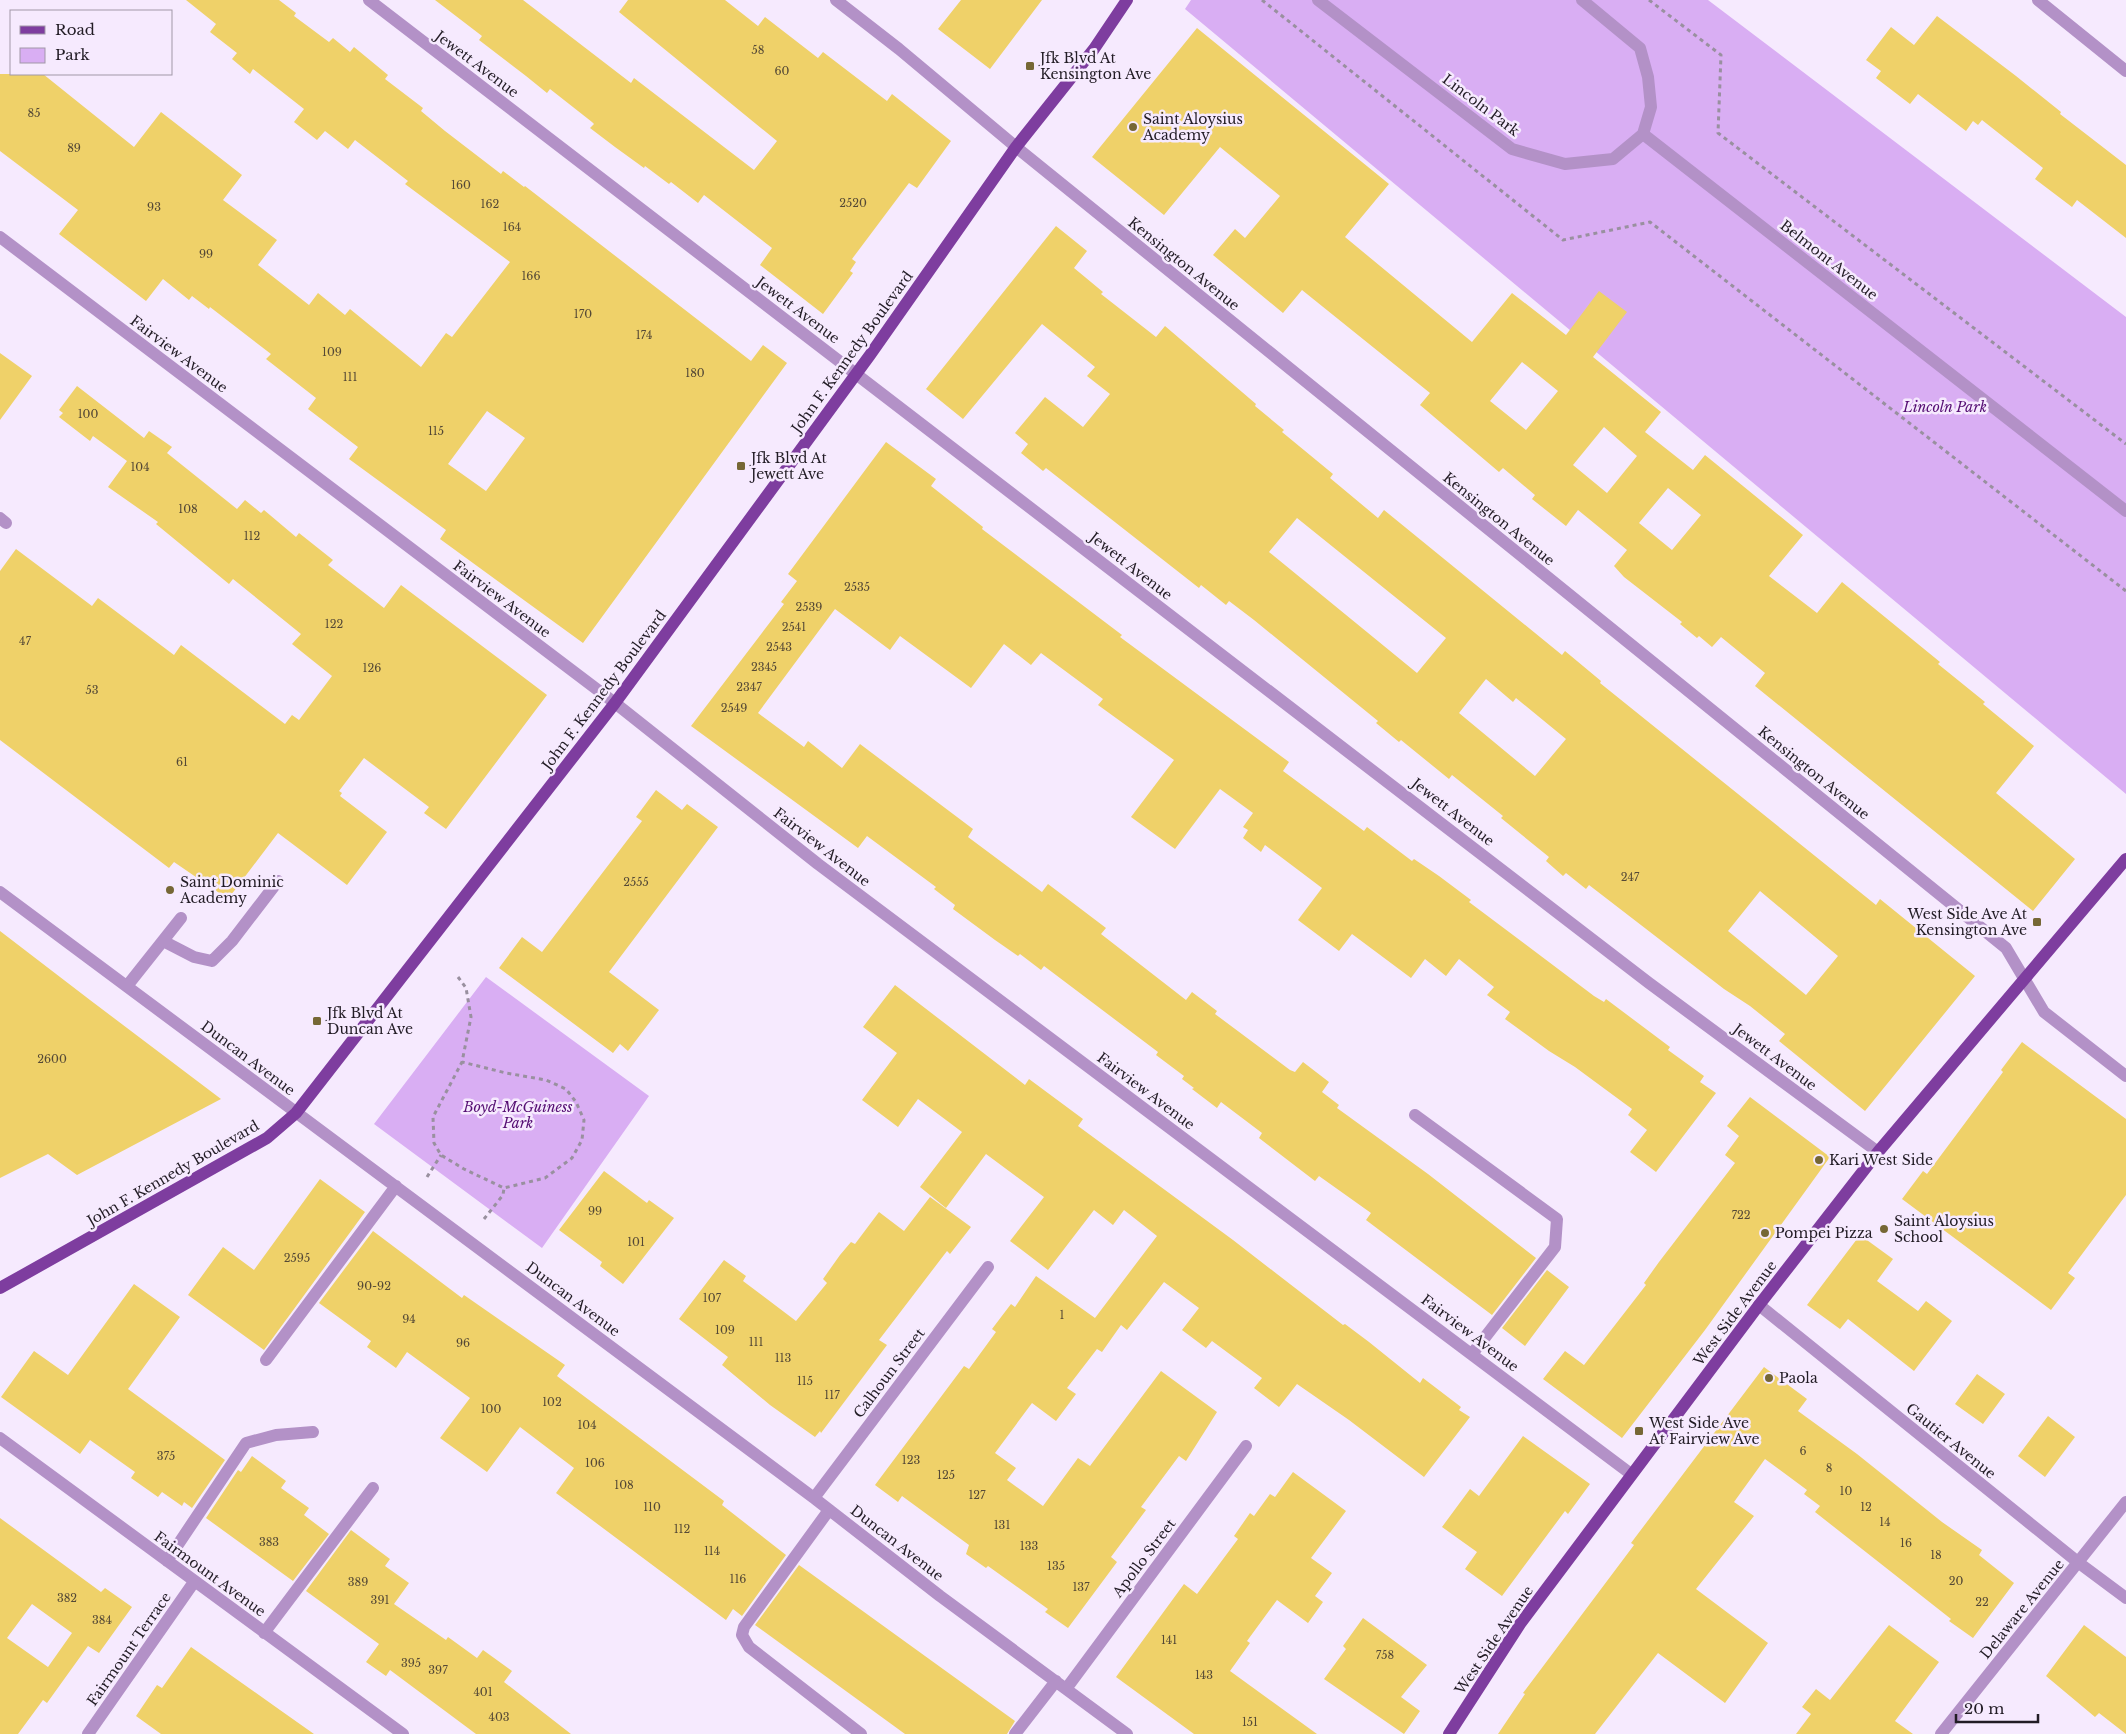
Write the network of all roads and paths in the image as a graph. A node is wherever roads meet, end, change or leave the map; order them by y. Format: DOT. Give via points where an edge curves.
graph roads {
  1 [pos="369,0"];
  2 [pos="836,0"];
  3 [pos="1127,0"];
  4 [pos="1262,0"];
  5 [pos="1318,0"];
  6 [pos="1582,0"];
  7 [pos="1649,0"];
  8 [pos="2038,0"];
  9 [pos="2126,71"];
  10 [pos="1643,134"];
  11 [pos="1016,147"];
  12 [pos="0,237"];
  13 [pos="857,373"];
  14 [pos="2126,444"];
  15 [pos="2126,510"];
  16 [pos="2126,591"];
  17 [pos="615,703"];
  18 [pos="2126,860"];
  19 [pos="278,881"];
  20 [pos="0,892"];
  21 [pos="181,918"];
  22 [pos="163,941"];
  23 [pos="458,978"];
  24 [pos="2024,979"];
  25 [pos="126,986"];
  26 [pos="462,1062"];
  27 [pos="2126,1076"];
  28 [pos="296,1113"];
  29 [pos="1415,1115"];
  30 [pos="1878,1152"];
  31 [pos="441,1155"];
  32 [pos="427,1177"];
  33 [pos="396,1186"];
  34 [pos="504,1188"];
  35 [pos="484,1219"];
  36 [pos="988,1267"];
  37 [pos="0,1288"];
  38 [pos="1759,1305"];
  39 [pos="1472,1354"];
  40 [pos="266,1360"];
  41 [pos="313,1432"];
  42 [pos="0,1438"];
  43 [pos="1246,1446"];
  44 [pos="1631,1474"];
  45 [pos="373,1488"];
  46 [pos="814,1498"];
  47 [pos="2126,1502"];
  48 [pos="829,1510"];
  49 [pos="166,1561"];
  50 [pos="2079,1563"];
  51 [pos="194,1582"];
  52 [pos="2126,1598"];
  53 [pos="264,1633"];
  54 [pos="1061,1685"];
  55 [pos="88,1734"];
  56 [pos="403,1734"];
  57 [pos="861,1734"];
  58 [pos="1015,1734"];
  59 [pos="1127,1734"];
  60 [pos="1449,1734"];
  61 [pos="1941,1734"];
  1 -- 13 [label="street, Jewett Avenue"];
  2 -- 11 [label="street, Kensington Avenue"];
  3 -- 11 [label="main road, John F. Kennedy Boulevard" via="1094,49"];
  4 -- 16 [label="path" via="1563,240 1650,222"];
  5 -- 10 [label="street, Lincoln Park" via="1512,149 1565,164 1612,159"];
  6 -- 10 [label="street" via="1640,48 1648,77 1651,107"];
  7 -- 14 [label="path" via="1721,55 1718,133"];
  8 -- 9 [label="street"];
  10 -- 15 [label="street, Belmont Avenue"];
  11 -- 13 [label="main road, John F. Kennedy Boulevard"];
  11 -- 24 [label="street, Kensington Avenue" via="2006,948"];
  12 -- 17 [label="street, Fairview Avenue"];
  13 -- 17 [label="main road, John F. Kennedy Boulevard"];
  13 -- 30 [label="street, Jewett Avenue" via="1649,983"];
  17 -- 28 [label="main road, John F. Kennedy Boulevard"];
  17 -- 39 [label="street, Fairview Avenue" via="818,864"];
  18 -- 24 [label="main road, West Side Avenue"];
  19 -- 22 [label="street" via="232,941 212,961 194,957"];
  20 -- 25 [label="street, Duncan Avenue"];
  21 -- 22 [label="street"];
  22 -- 25 [label="street"];
  23 -- 26 [label="path" via="466,988 471,1018"];
  24 -- 27 [label="street, Kensington Avenue" via="2044,1012"];
  24 -- 30 [label="main road, West Side Avenue"];
  25 -- 28 [label="street, Duncan Avenue"];
  26 -- 31 [label="path" via="433,1117 434,1143"];
  26 -- 34 [label="path" via="546,1080 566,1089 584,1120 582,1140 572,1158 545,1178"];
  28 -- 33 [label="street, Duncan Avenue"];
  28 -- 37 [label="main road, John F. Kennedy Boulevard" via="267,1138"];
  29 -- 39 [label="street" via="1557,1219 1556,1247"];
  30 -- 38 [label="main road, West Side Avenue"];
  31 -- 32 [label="path"];
  31 -- 34 [label="path"];
  33 -- 40 [label="street"];
  33 -- 46 [label="street, Duncan Avenue"];
  34 -- 35 [label="path"];
  36 -- 46 [label="street, Calhoun Street"];
  38 -- 44 [label="main road, West Side Avenue"];
  38 -- 50 [label="street, Gautier Avenue"];
  39 -- 44 [label="street, Fairview Avenue"];
  41 -- 49 [label="street" via="276,1435 246,1443"];
  42 -- 49 [label="street, Fairmount Avenue"];
  43 -- 54 [label="street, Apollo Street"];
  44 -- 60 [label="main road, West Side Avenue" via="1520,1624"];
  45 -- 53 [label="street"];
  46 -- 48 [label="street, Duncan Avenue"];
  47 -- 50 [label="street, Delaware Avenue"];
  48 -- 54 [label="street, Duncan Avenue"];
  48 -- 57 [label="street" via="742,1634 749,1647"];
  49 -- 51 [label="street, Fairmount Avenue"];
  50 -- 52 [label="street, Gautier Avenue"];
  50 -- 61 [label="street, Delaware Avenue"];
  51 -- 53 [label="street, Fairmount Avenue"];
  51 -- 55 [label="street, Fairmount Terrace"];
  53 -- 56 [label="street, Fairmount Avenue"];
  54 -- 58 [label="street, Apollo Street"];
  54 -- 59 [label="street, Duncan Avenue"];
}
